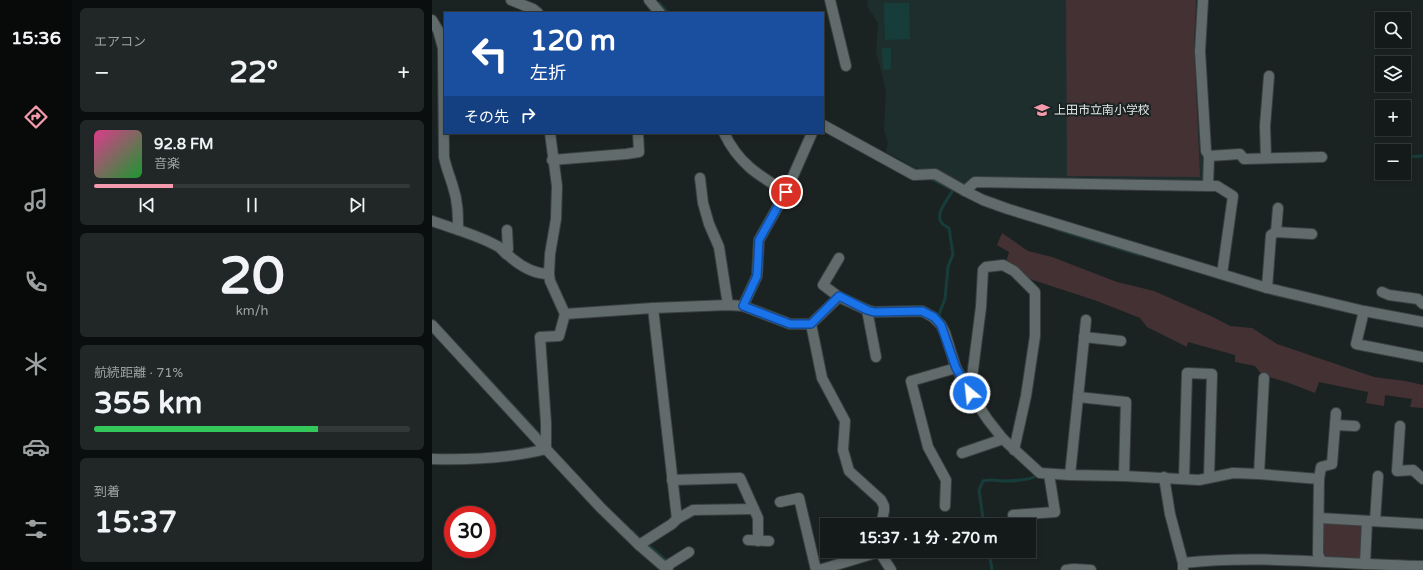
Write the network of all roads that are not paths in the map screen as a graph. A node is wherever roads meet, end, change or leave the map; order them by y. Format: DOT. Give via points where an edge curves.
graph roads {
  1 [pos="511,0"];
  2 [pos="649,0"];
  3 [pos="830,0"];
  4 [pos="1203,0"];
  5 [pos="537,12"];
  6 [pos="659,12"];
  7 [pos="432,20"];
  8 [pos="846,66"];
  9 [pos="1269,76"];
  10 [pos="432,87"];
  11 [pos="444,87"];
  12 [pos="824,126"];
  13 [pos="550,134"];
  14 [pos="638,134"];
  15 [pos="724,134"];
  16 [pos="812,134"];
  17 [pos="1209,156"];
  18 [pos="1322,157"];
  19 [pos="1266,158"];
  20 [pos="552,160"];
  21 [pos="700,178"];
  22 [pos="1208,186"];
  23 [pos="965,191"];
  24 [pos="786,192"];
  25 [pos="1278,208"];
  26 [pos="432,221"];
  27 [pos="458,230"];
  28 [pos="507,230"];
  29 [pos="1276,232"];
  30 [pos="1312,234"];
  31 [pos="506,254"];
  32 [pos="839,258"];
  33 [pos="549,274"];
  34 [pos="1222,274"];
  35 [pos="1267,288"];
  36 [pos="1382,292"];
  37 [pos="839,296"];
  38 [pos="1423,304"];
  39 [pos="728,305"];
  40 [pos="743,306"];
  41 [pos="653,308"];
  42 [pos="867,310"];
  43 [pos="1364,311"];
  44 [pos="565,314"];
  45 [pos="1086,320"];
  46 [pos="1423,322"];
  47 [pos="432,324"];
  48 [pos="811,324"];
  49 [pos="1084,337"];
  50 [pos="1121,341"];
  51 [pos="876,357"];
  52 [pos="1423,357"];
  53 [pos="956,368"];
  54 [pos="1264,378"];
  55 [pos="970,393"];
  56 [pos="1078,397"];
  57 [pos="1336,413"];
  58 [pos="1335,425"];
  59 [pos="1355,426"];
  60 [pos="1400,426"];
  61 [pos="1003,439"];
  62 [pos="546,449"];
  63 [pos="1014,450"];
  64 [pos="962,453"];
  65 [pos="432,459"];
  66 [pos="1049,474"];
  67 [pos="1258,474"];
  68 [pos="1070,475"];
  69 [pos="1124,476"];
  70 [pos="1378,476"];
  71 [pos="1164,477"];
  72 [pos="1209,477"];
  73 [pos="1184,479"];
  74 [pos="1319,479"];
  75 [pos="1423,479"];
  76 [pos="672,480"];
  77 [pos="780,502"];
  78 [pos="945,506"];
  79 [pos="754,509"];
  80 [pos="1013,515"];
  81 [pos="882,518"];
  82 [pos="1318,518"];
  83 [pos="677,519"];
  84 [pos="1371,521"];
  85 [pos="1423,524"];
  86 [pos="769,541"];
  87 [pos="639,545"];
  88 [pos="689,552"];
  89 [pos="857,558"];
  90 [pos="883,558"];
  91 [pos="1322,561"];
  92 [pos="1365,564"];
  93 [pos="1183,566"];
  94 [pos="1423,566"];
  95 [pos="1378,568"];
  96 [pos="666,569"];
  97 [pos="818,570"];
  98 [pos="891,570"];
  99 [pos="1066,570"];
  100 [pos="1091,570"];
  1 -- 5 [label="street"];
  2 -- 6 [label="street"];
  3 -- 8 [label="street"];
  4 -- 17 [label="street" via="1200,51 1206,151"];
  7 -- 11 [label="street" via="443,48"];
  9 -- 19 [label="street" via="1265,126"];
  10 -- 11 [label="street"];
  11 -- 27 [label="street" via="444,157 457,200"];
  12 -- 23 [label="street" via="914,175 935,174"];
  13 -- 20 [label="street"];
  14 -- 20 [label="street" via="639,152"];
  15 -- 24 [label="street" via="731,147 744,162 760,176"];
  16 -- 24 [label="street"];
  17 -- 19 [label="street" via="1240,154 1244,159"];
  17 -- 22 [label="street"];
  18 -- 19 [label="street"];
  20 -- 33 [label="street" via="556,186 556,219"];
  21 -- 39 [label="street" via="703,203 719,247"];
  22 -- 23 [label="street" via="975,182"];
  22 -- 34 [label="street" via="1217,186 1233,196"];
  23 -- 34 [label="street" via="1008,209"];
  24 -- 40 [label="street" via="759,240 757,276"];
  25 -- 29 [label="street"];
  26 -- 27 [label="street"];
  27 -- 31 [label="street" via="483,239"];
  28 -- 31 [label="street"];
  29 -- 30 [label="street"];
  29 -- 35 [label="street" via="1271,235"];
  31 -- 33 [label="street" via="521,265 541,274"];
  32 -- 37 [label="street" via="823,284"];
  33 -- 44 [label="street"];
  34 -- 35 [label="street"];
  35 -- 43 [label="street"];
  36 -- 38 [label="street" via="1389,296 1418,299"];
  37 -- 42 [label="street"];
  37 -- 48 [label="street"];
  39 -- 40 [label="street"];
  39 -- 41 [label="street"];
  40 -- 48 [label="street" via="790,324"];
  41 -- 44 [label="street"];
  41 -- 76 [label="street"];
  42 -- 51 [label="street"];
  42 -- 53 [label="street" via="922,311 934,317 941,325"];
  43 -- 46 [label="street"];
  43 -- 52 [label="street" via="1356,344"];
  44 -- 62 [label="street" via="559,336 540,337"];
  45 -- 49 [label="street"];
  47 -- 62 [label="street"];
  48 -- 81 [label="street" via="822,378 844,421 843,450 849,471 881,500 884,506"];
  49 -- 50 [label="street"];
  49 -- 56 [label="street"];
  53 -- 55 [label="street"];
  53 -- 78 [label="street" via="910,381 928,447 946,480"];
  54 -- 67 [label="street"];
  55 -- 61 [label="street"];
  55 -- 63 [label="street" via="984,270 986,267 1003,265 1014,271 1035,292 1035,336 1026,396"];
  56 -- 68 [label="street"];
  56 -- 69 [label="street" via="1126,402"];
  57 -- 58 [label="street"];
  58 -- 59 [label="street"];
  58 -- 74 [label="street" via="1332,464 1321,467"];
  60 -- 75 [label="street" via="1397,470 1413,470"];
  61 -- 63 [label="street"];
  61 -- 64 [label="street"];
  62 -- 65 [label="street" via="459,460"];
  62 -- 87 [label="street"];
  63 -- 66 [label="street" via="1040,473"];
  66 -- 68 [label="street"];
  66 -- 80 [label="street" via="1055,512"];
  67 -- 72 [label="street" via="1234,473"];
  67 -- 74 [label="street"];
  68 -- 69 [label="street"];
  69 -- 71 [label="street"];
  70 -- 84 [label="street"];
  71 -- 73 [label="street"];
  71 -- 93 [label="street"];
  72 -- 73 [label="street" via="1199,480"];
  72 -- 73 [label="street" via="1212,374 1187,373"];
  74 -- 82 [label="street"];
  76 -- 79 [label="street" via="740,478"];
  76 -- 83 [label="street"];
  77 -- 97 [label="street" via="799,498"];
  79 -- 83 [label="street" via="693,510"];
  79 -- 86 [label="street" via="758,518 753,541"];
  82 -- 84 [label="street"];
  82 -- 91 [label="street" via="1318,554"];
  83 -- 87 [label="street"];
  84 -- 85 [label="street"];
  84 -- 92 [label="street"];
  87 -- 96 [label="street"];
  88 -- 96 [label="street"];
  89 -- 97 [label="street"];
  90 -- 98 [label="street"];
  91 -- 92 [label="street"];
  91 -- 93 [label="street" via="1214,559"];
  92 -- 95 [label="street"];
  94 -- 95 [label="street"];
  99 -- 100 [label="street"];
}
